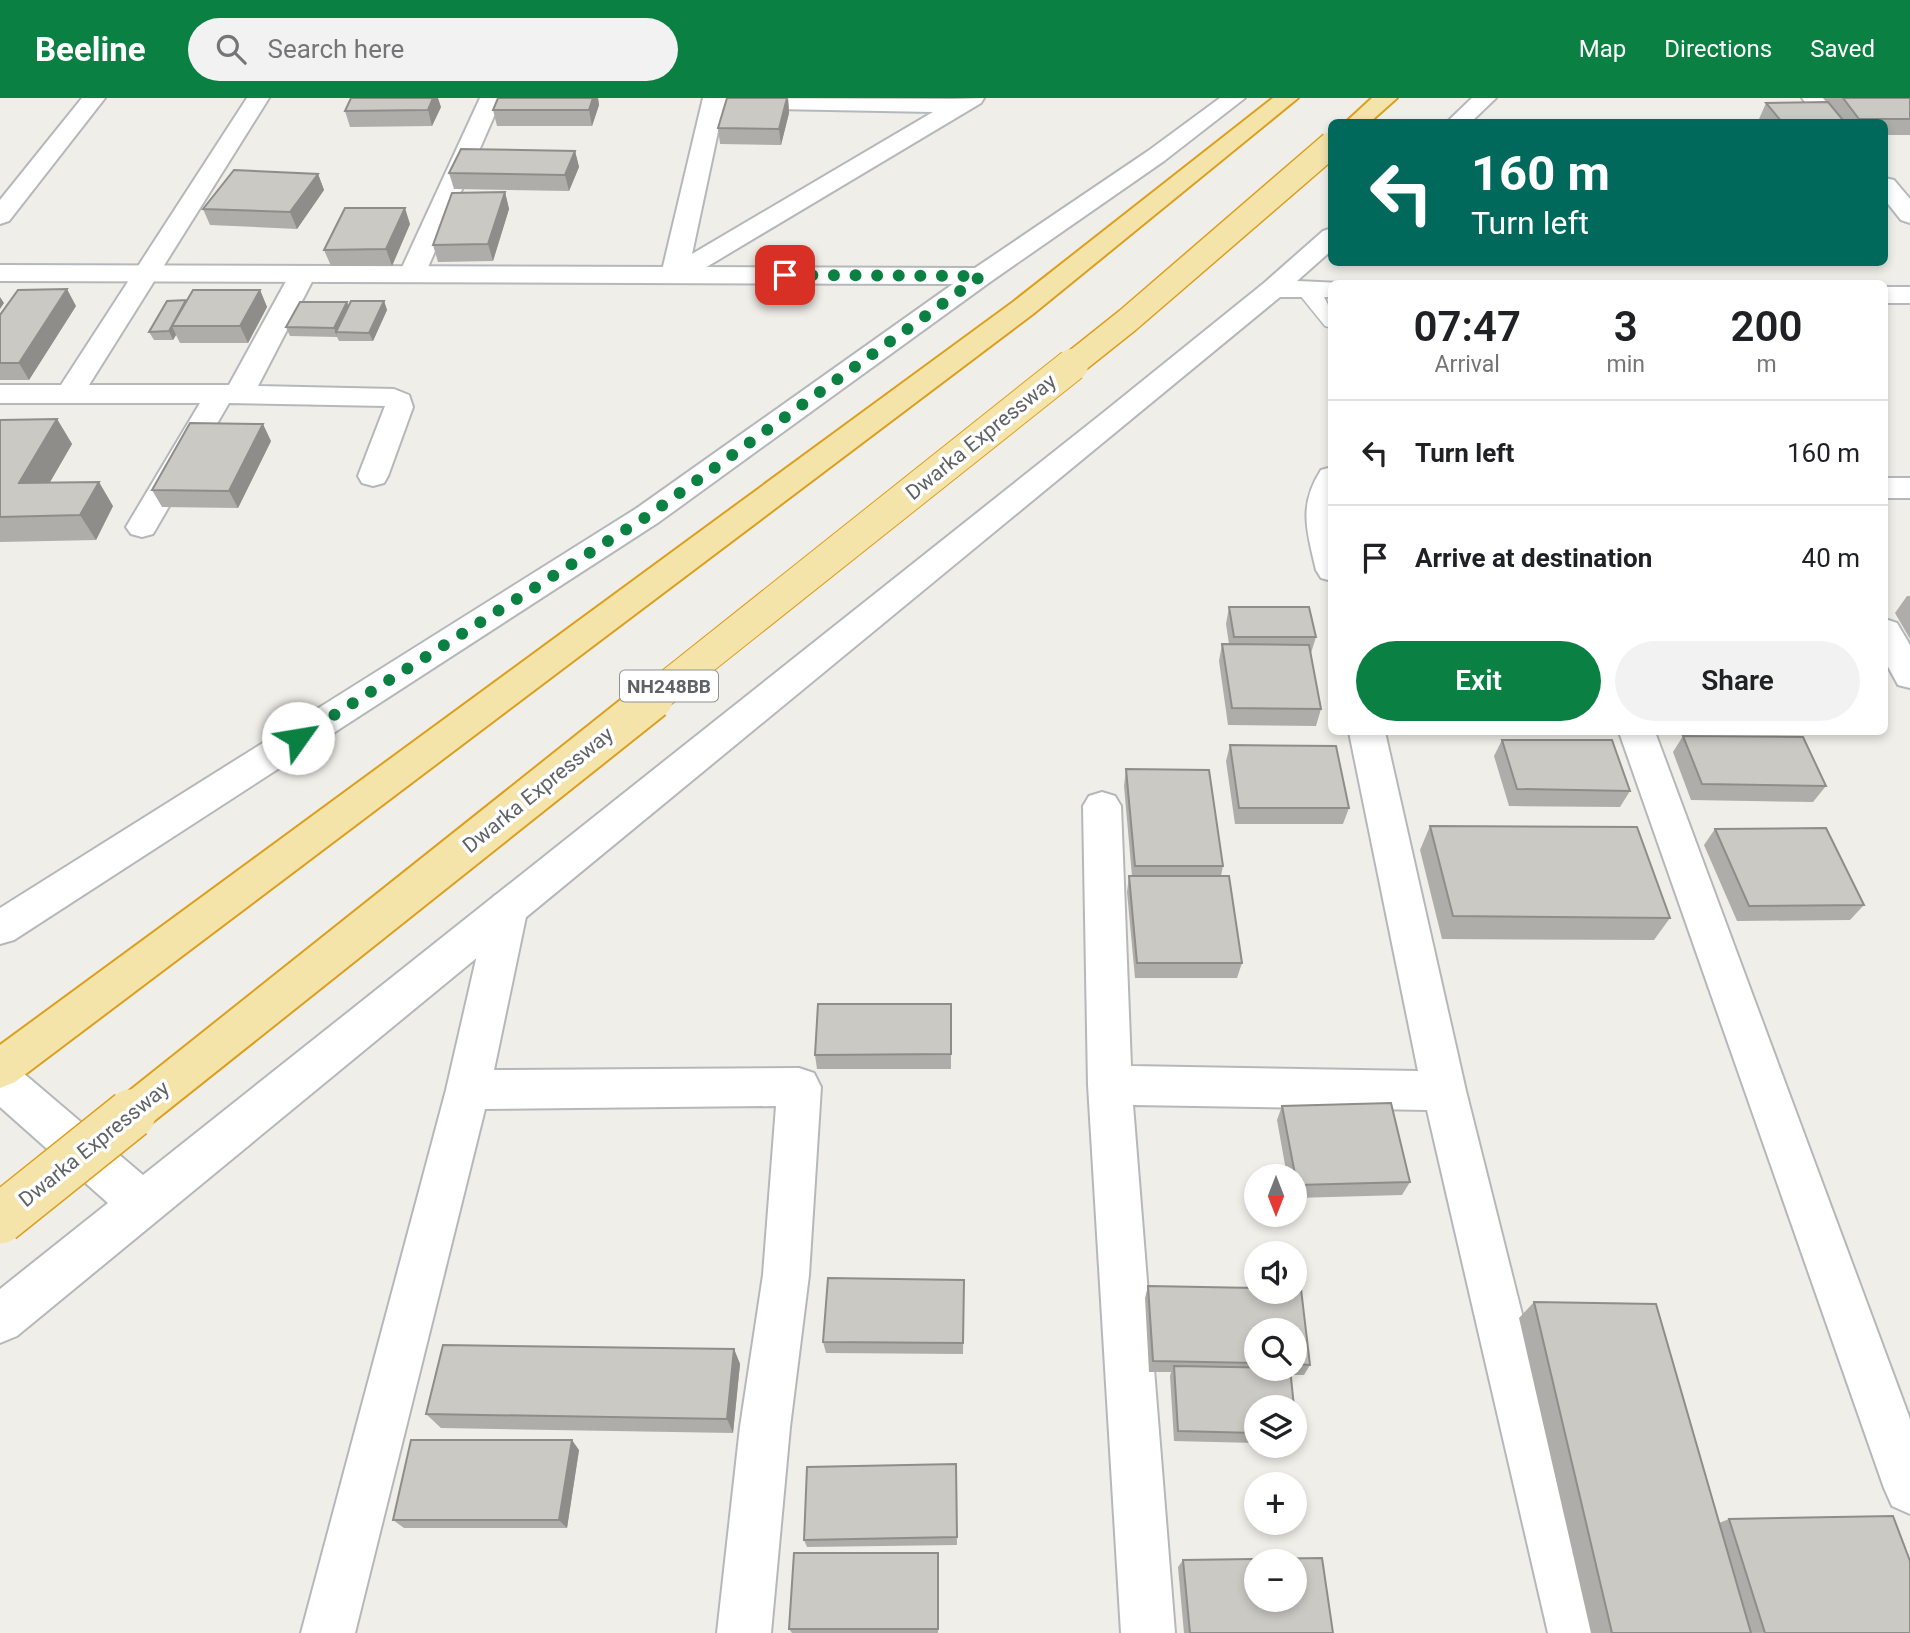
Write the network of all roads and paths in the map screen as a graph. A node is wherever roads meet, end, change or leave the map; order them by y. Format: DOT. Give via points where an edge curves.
graph roads {
  1 [pos="94,98"];
  2 [pos="258,98"];
  3 [pos="491,98"];
  4 [pos="1234,98"];
  5 [pos="1287,98"];
  6 [pos="1385,98"];
  7 [pos="1485,98"];
  8 [pos="1813,98"];
  9 [pos="713,99"];
  10 [pos="966,102"];
  11 [pos="1360,119"];
  12 [pos="1461,119"];
  13 [pos="1830,119"];
  14 [pos="1328,147"];
  15 [pos="1888,189"];
  16 [pos="1910,215"];
  17 [pos="0,216"];
  18 [pos="1328,241"];
  19 [pos="0,273"];
  20 [pos="148,274"];
  21 [pos="303,274"];
  22 [pos="412,274"];
  23 [pos="674,275"];
  24 [pos="981,276"];
  25 [pos="1289,289"];
  26 [pos="1328,289"];
  27 [pos="1888,295"];
  28 [pos="1910,295"];
  29 [pos="1328,319"];
  30 [pos="69,393"];
  31 [pos="229,394"];
  32 [pos="3,398"];
  33 [pos="373,476"];
  34 [pos="1328,484"];
  35 [pos="1888,488"];
  36 [pos="1910,488"];
  37 [pos="142,527"];
  38 [pos="1328,550"];
  39 [pos="1888,636"];
  40 [pos="1910,676"];
  41 [pos="1368,735"];
  42 [pos="1638,735"];
  43 [pos="1102,806"];
  44 [pos="508,907"];
  45 [pos="0,928"];
  46 [pos="0,1069"];
  47 [pos="0,1080"];
  48 [pos="1110,1085"];
  49 [pos="468,1090"];
  50 [pos="1444,1091"];
  51 [pos="142,1203"];
  52 [pos="0,1219"];
  53 [pos="0,1319"];
  54 [pos="1910,1488"];
  55 [pos="328,1633"];
  56 [pos="744,1633"];
  57 [pos="1148,1633"];
  58 [pos="1575,1633"];
  1 -- 17 [label="street"];
  2 -- 20 [label="street"];
  3 -- 22 [label="street"];
  4 -- 24 [label="street"];
  5 -- 46 [label="highway" via="1012,317"];
  6 -- 11 [label="highway"];
  7 -- 12 [label="street"];
  8 -- 13 [label="street"];
  9 -- 10 [label="street"];
  9 -- 23 [label="street"];
  10 -- 23 [label="street"];
  14 -- 52 [label="highway, Dwarka Expressway / NH248BB, bridge" via="1128,320"];
  15 -- 16 [label="street"];
  18 -- 25 [label="street"];
  19 -- 20 [label="street"];
  20 -- 21 [label="street"];
  20 -- 30 [label="street"];
  21 -- 22 [label="street"];
  21 -- 31 [label="street"];
  22 -- 23 [label="street"];
  23 -- 24 [label="street"];
  24 -- 45 [label="street" via="649,515"];
  25 -- 26 [label="street"];
  25 -- 29 [label="lane"];
  25 -- 44 [label="street"];
  27 -- 28 [label="street"];
  30 -- 31 [label="street"];
  30 -- 32 [label="street"];
  31 -- 33 [label="street" via="397,400 399,407"];
  31 -- 37 [label="street"];
  34 -- 38 [label="street" via="1319,506"];
  35 -- 36 [label="street"];
  39 -- 40 [label="street"];
  41 -- 50 [label="street"];
  42 -- 54 [label="street"];
  43 -- 48 [label="street"];
  44 -- 49 [label="street"];
  44 -- 51 [label="street"];
  47 -- 51 [label="street"];
  48 -- 50 [label="street"];
  48 -- 57 [label="street"];
  49 -- 55 [label="street"];
  49 -- 56 [label="street" via="799,1087 786,1275"];
  50 -- 58 [label="street"];
  51 -- 53 [label="street"];
}
